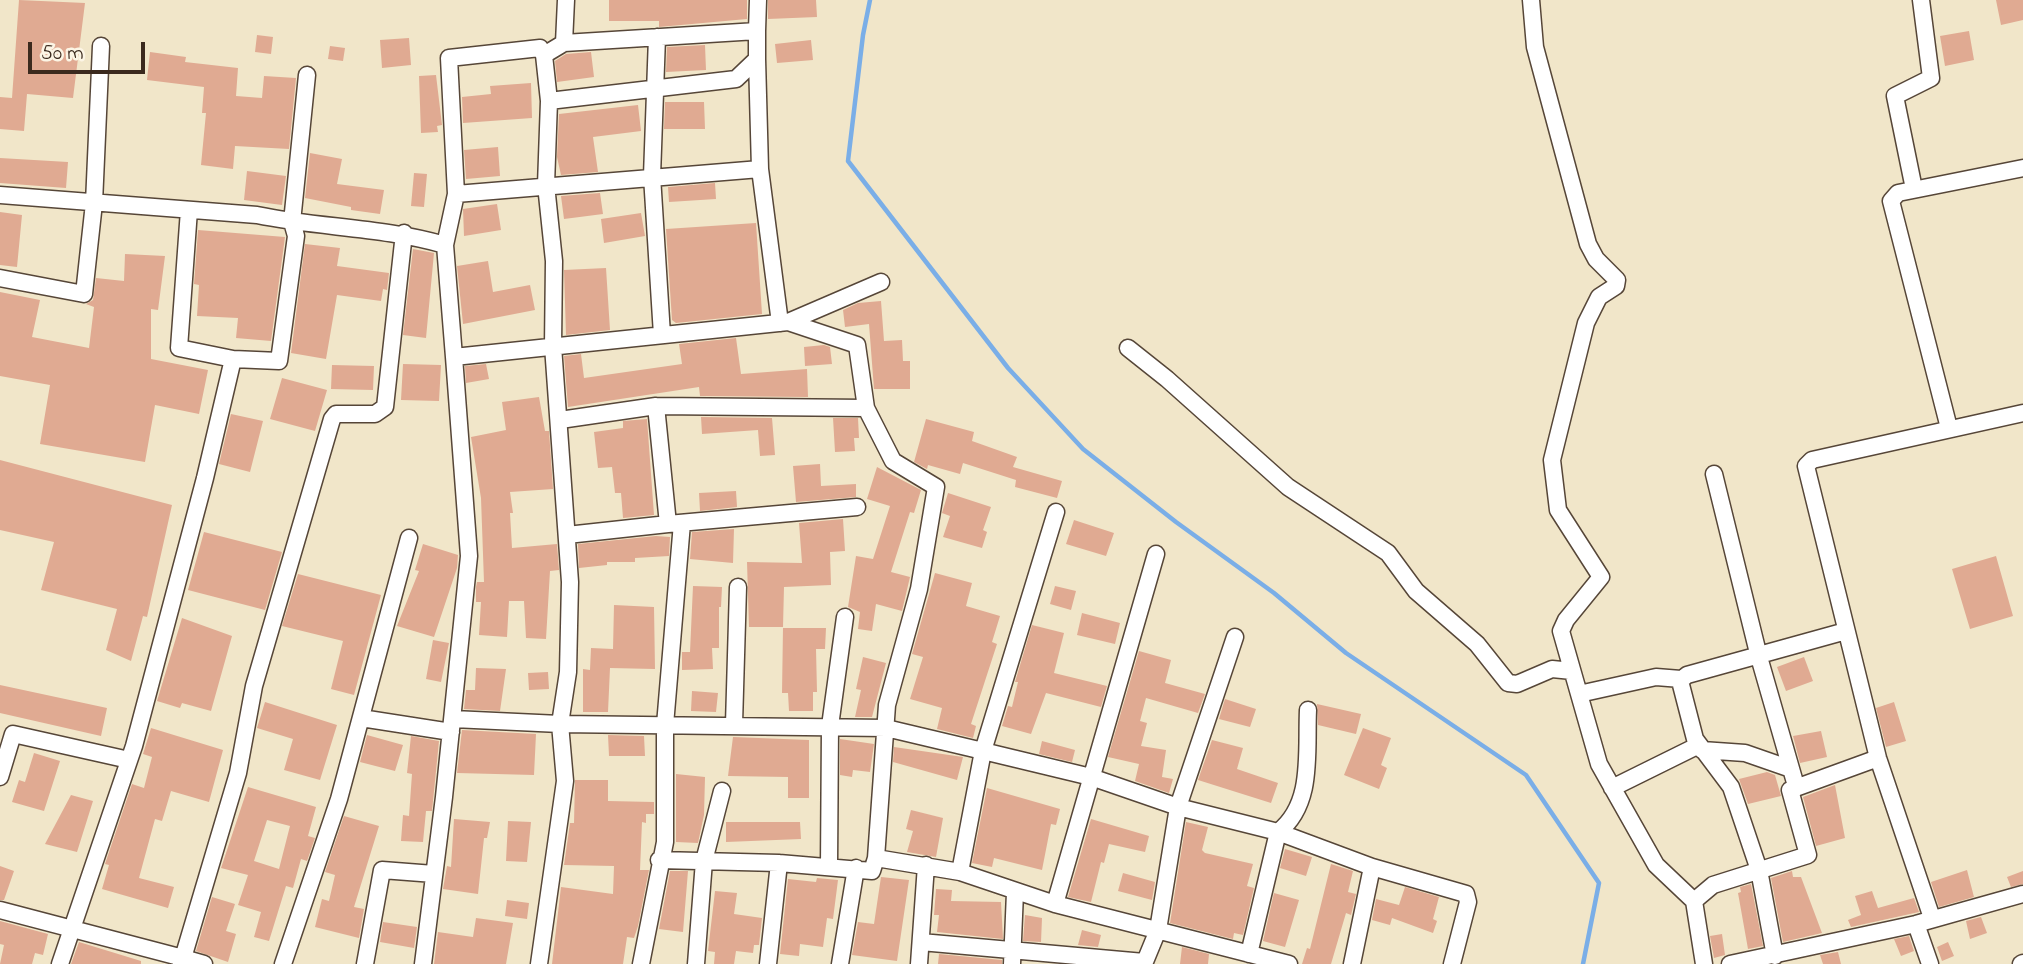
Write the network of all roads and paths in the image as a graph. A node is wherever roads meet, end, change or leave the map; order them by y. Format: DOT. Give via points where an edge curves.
graph roads {
  1 [pos="566,0"];
  2 [pos="758,0"];
  3 [pos="1531,0"];
  4 [pos="1921,0"];
  5 [pos="757,31"];
  6 [pos="657,37"];
  7 [pos="564,43"];
  8 [pos="101,46"];
  9 [pos="544,55"];
  10 [pos="757,60"];
  11 [pos="307,75"];
  12 [pos="655,90"];
  13 [pos="549,101"];
  14 [pos="2023,168"];
  15 [pos="760,169"];
  16 [pos="652,176"];
  17 [pos="546,186"];
  18 [pos="1914,189"];
  19 [pos="456,194"];
  20 [pos="0,195"];
  21 [pos="94,203"];
  22 [pos="189,210"];
  23 [pos="292,222"];
  24 [pos="404,233"];
  25 [pos="445,245"];
  26 [pos="0,278"];
  27 [pos="881,282"];
  28 [pos="784,323"];
  29 [pos="662,335"];
  30 [pos="553,346"];
  31 [pos="1128,348"];
  32 [pos="454,357"];
  33 [pos="233,359"];
  34 [pos="656,406"];
  35 [pos="866,408"];
  36 [pos="2023,413"];
  37 [pos="560,420"];
  38 [pos="1949,428"];
  39 [pos="1714,474"];
  40 [pos="858,507"];
  41 [pos="1056,512"];
  42 [pos="675,523"];
  43 [pos="567,535"];
  44 [pos="410,538"];
  45 [pos="1156,554"];
  46 [pos="738,587"];
  47 [pos="845,617"];
  48 [pos="1846,631"];
  49 [pos="1235,637"];
  50 [pos="1759,657"];
  51 [pos="1572,671"];
  52 [pos="1681,679"];
  53 [pos="1579,694"];
  54 [pos="1308,710"];
  55 [pos="361,718"];
  56 [pos="560,724"];
  57 [pos="734,724"];
  58 [pos="452,725"];
  59 [pos="665,725"];
  60 [pos="830,726"];
  61 [pos="886,727"];
  62 [pos="1701,748"];
  63 [pos="983,751"];
  64 [pos="1878,758"];
  65 [pos="129,760"];
  66 [pos="1791,769"];
  67 [pos="0,777"];
  68 [pos="1091,777"];
  69 [pos="1796,786"];
  70 [pos="1612,788"];
  71 [pos="722,791"];
  72 [pos="1178,807"];
  73 [pos="1278,832"];
  74 [pos="876,858"];
  75 [pos="659,860"];
  76 [pos="704,861"];
  77 [pos="779,863"];
  78 [pos="926,865"];
  79 [pos="829,866"];
  80 [pos="1371,867"];
  81 [pos="856,868"];
  82 [pos="1759,870"];
  83 [pos="960,872"];
  84 [pos="434,874"];
  85 [pos="1015,892"];
  86 [pos="2023,894"];
  87 [pos="1694,901"];
  88 [pos="1055,904"];
  89 [pos="0,910"];
  90 [pos="1933,918"];
  91 [pos="1916,924"];
  92 [pos="72,928"];
  93 [pos="1158,930"];
  94 [pos="921,942"];
  95 [pos="1249,954"];
  96 [pos="1775,956"];
  97 [pos="1012,957"];
  98 [pos="182,961"];
  99 [pos="1144,963"];
  100 [pos="60,964"];
  101 [pos="204,964"];
  102 [pos="283,964"];
  103 [pos="365,964"];
  104 [pos="423,964"];
  105 [pos="539,964"];
  106 [pos="640,964"];
  107 [pos="696,964"];
  108 [pos="768,964"];
  109 [pos="840,964"];
  110 [pos="919,964"];
  111 [pos="1285,964"];
  112 [pos="1352,964"];
  113 [pos="1452,964"];
  114 [pos="1704,964"];
  115 [pos="1730,964"];
  116 [pos="1930,964"];
  1 -- 7 [label="street"];
  2 -- 5 [label="street"];
  3 -- 51 [label="street" via="1535,47 1588,244 1596,260 1617,279 1616,286 1599,297 1586,323 1552,460 1558,510 1601,578 1561,627"];
  4 -- 18 [label="street" via="1931,78 1895,95"];
  5 -- 6 [label="street"];
  5 -- 10 [label="street"];
  6 -- 7 [label="street"];
  6 -- 12 [label="street"];
  7 -- 9 [label="street"];
  8 -- 21 [label="street"];
  9 -- 13 [label="street"];
  9 -- 19 [label="street" via="540,48 449,58"];
  10 -- 12 [label="street" via="736,79"];
  10 -- 15 [label="street"];
  11 -- 23 [label="street"];
  12 -- 13 [label="street"];
  12 -- 16 [label="street"];
  13 -- 17 [label="street"];
  14 -- 18 [label="street"];
  15 -- 16 [label="street"];
  15 -- 28 [label="street"];
  16 -- 17 [label="street"];
  16 -- 29 [label="street"];
  17 -- 19 [label="street"];
  17 -- 30 [label="street" via="554,261"];
  18 -- 38 [label="street" via="1896,194 1891,203"];
  19 -- 25 [label="street"];
  20 -- 21 [label="street"];
  21 -- 22 [label="street"];
  21 -- 26 [label="street" via="84,294"];
  22 -- 23 [label="street"];
  22 -- 33 [label="street" via="179,348"];
  23 -- 24 [label="street"];
  23 -- 33 [label="street" via="296,236 279,361"];
  24 -- 25 [label="street"];
  24 -- 98 [label="street" via="385,407 375,414 336,414 332,419 254,686 239,773"];
  25 -- 32 [label="street"];
  27 -- 28 [label="street"];
  28 -- 29 [label="street"];
  28 -- 35 [label="street" via="857,345"];
  29 -- 30 [label="street"];
  30 -- 32 [label="street"];
  30 -- 37 [label="street"];
  31 -- 51 [label="street" via="1288,487 1384,550 1422,598 1477,644 1508,683 1517,684 1552,669"];
  32 -- 58 [label="street" via="469,556"];
  33 -- 65 [label="street"];
  34 -- 35 [label="street"];
  34 -- 37 [label="street"];
  34 -- 42 [label="street"];
  35 -- 61 [label="street" via="893,461 936,488 919,589 887,705"];
  36 -- 38 [label="street"];
  37 -- 43 [label="street"];
  38 -- 48 [label="street" via="1806,464"];
  39 -- 50 [label="street"];
  40 -- 42 [label="street"];
  41 -- 63 [label="street"];
  42 -- 43 [label="street"];
  42 -- 59 [label="street"];
  43 -- 56 [label="street" via="568,672"];
  44 -- 55 [label="street"];
  45 -- 68 [label="street"];
  46 -- 57 [label="street"];
  47 -- 60 [label="street"];
  48 -- 50 [label="street"];
  48 -- 64 [label="street"];
  49 -- 72 [label="street"];
  50 -- 52 [label="street"];
  50 -- 66 [label="street"];
  51 -- 53 [label="street"];
  52 -- 53 [label="street" via="1656,677"];
  52 -- 62 [label="street"];
  53 -- 70 [label="street" via="1599,764"];
  54 -- 73 [label="street" via="1304,795 1290,823"];
  55 -- 58 [label="street"];
  55 -- 102 [label="street" via="339,799"];
  56 -- 58 [label="street"];
  56 -- 59 [label="street"];
  56 -- 105 [label="street" via="565,781"];
  57 -- 59 [label="street"];
  57 -- 60 [label="street"];
  58 -- 84 [label="street"];
  59 -- 75 [label="street" via="665,842"];
  60 -- 61 [label="street"];
  60 -- 79 [label="street"];
  61 -- 63 [label="street"];
  61 -- 74 [label="street"];
  62 -- 66 [label="street" via="1745,753"];
  62 -- 70 [label="street"];
  62 -- 82 [label="street" via="1730,784"];
  63 -- 68 [label="street"];
  63 -- 83 [label="street"];
  64 -- 69 [label="street"];
  64 -- 90 [label="street"];
  65 -- 67 [label="street" via="13,734"];
  65 -- 92 [label="street"];
  66 -- 69 [label="street"];
  68 -- 72 [label="street"];
  68 -- 88 [label="street"];
  69 -- 82 [label="street" via="1790,790 1808,855"];
  70 -- 87 [label="street" via="1656,865"];
  71 -- 76 [label="street"];
  72 -- 73 [label="street"];
  72 -- 93 [label="street"];
  73 -- 80 [label="street"];
  73 -- 95 [label="street"];
  74 -- 78 [label="street"];
  74 -- 81 [label="street" via="872,872"];
  75 -- 76 [label="street"];
  75 -- 106 [label="street"];
  76 -- 77 [label="street"];
  76 -- 107 [label="street"];
  77 -- 79 [label="street"];
  77 -- 108 [label="street"];
  78 -- 83 [label="street"];
  78 -- 94 [label="street"];
  79 -- 81 [label="street"];
  80 -- 112 [label="street"];
  80 -- 113 [label="street" via="1466,894 1468,902"];
  81 -- 109 [label="street"];
  82 -- 87 [label="street" via="1713,885"];
  82 -- 96 [label="street"];
  83 -- 85 [label="street"];
  84 -- 103 [label="street" via="382,870"];
  84 -- 104 [label="street"];
  85 -- 88 [label="street"];
  85 -- 97 [label="street"];
  86 -- 90 [label="street"];
  87 -- 114 [label="street"];
  88 -- 93 [label="street"];
  89 -- 92 [label="street"];
  90 -- 91 [label="street"];
  91 -- 96 [label="street"];
  91 -- 116 [label="street"];
  92 -- 98 [label="street"];
  92 -- 100 [label="street"];
  93 -- 95 [label="street"];
  93 -- 99 [label="street"];
  94 -- 97 [label="street"];
  94 -- 110 [label="street"];
  95 -- 111 [label="street"];
  96 -- 115 [label="street"];
  97 -- 99 [label="street"];
  98 -- 101 [label="street"];
}
